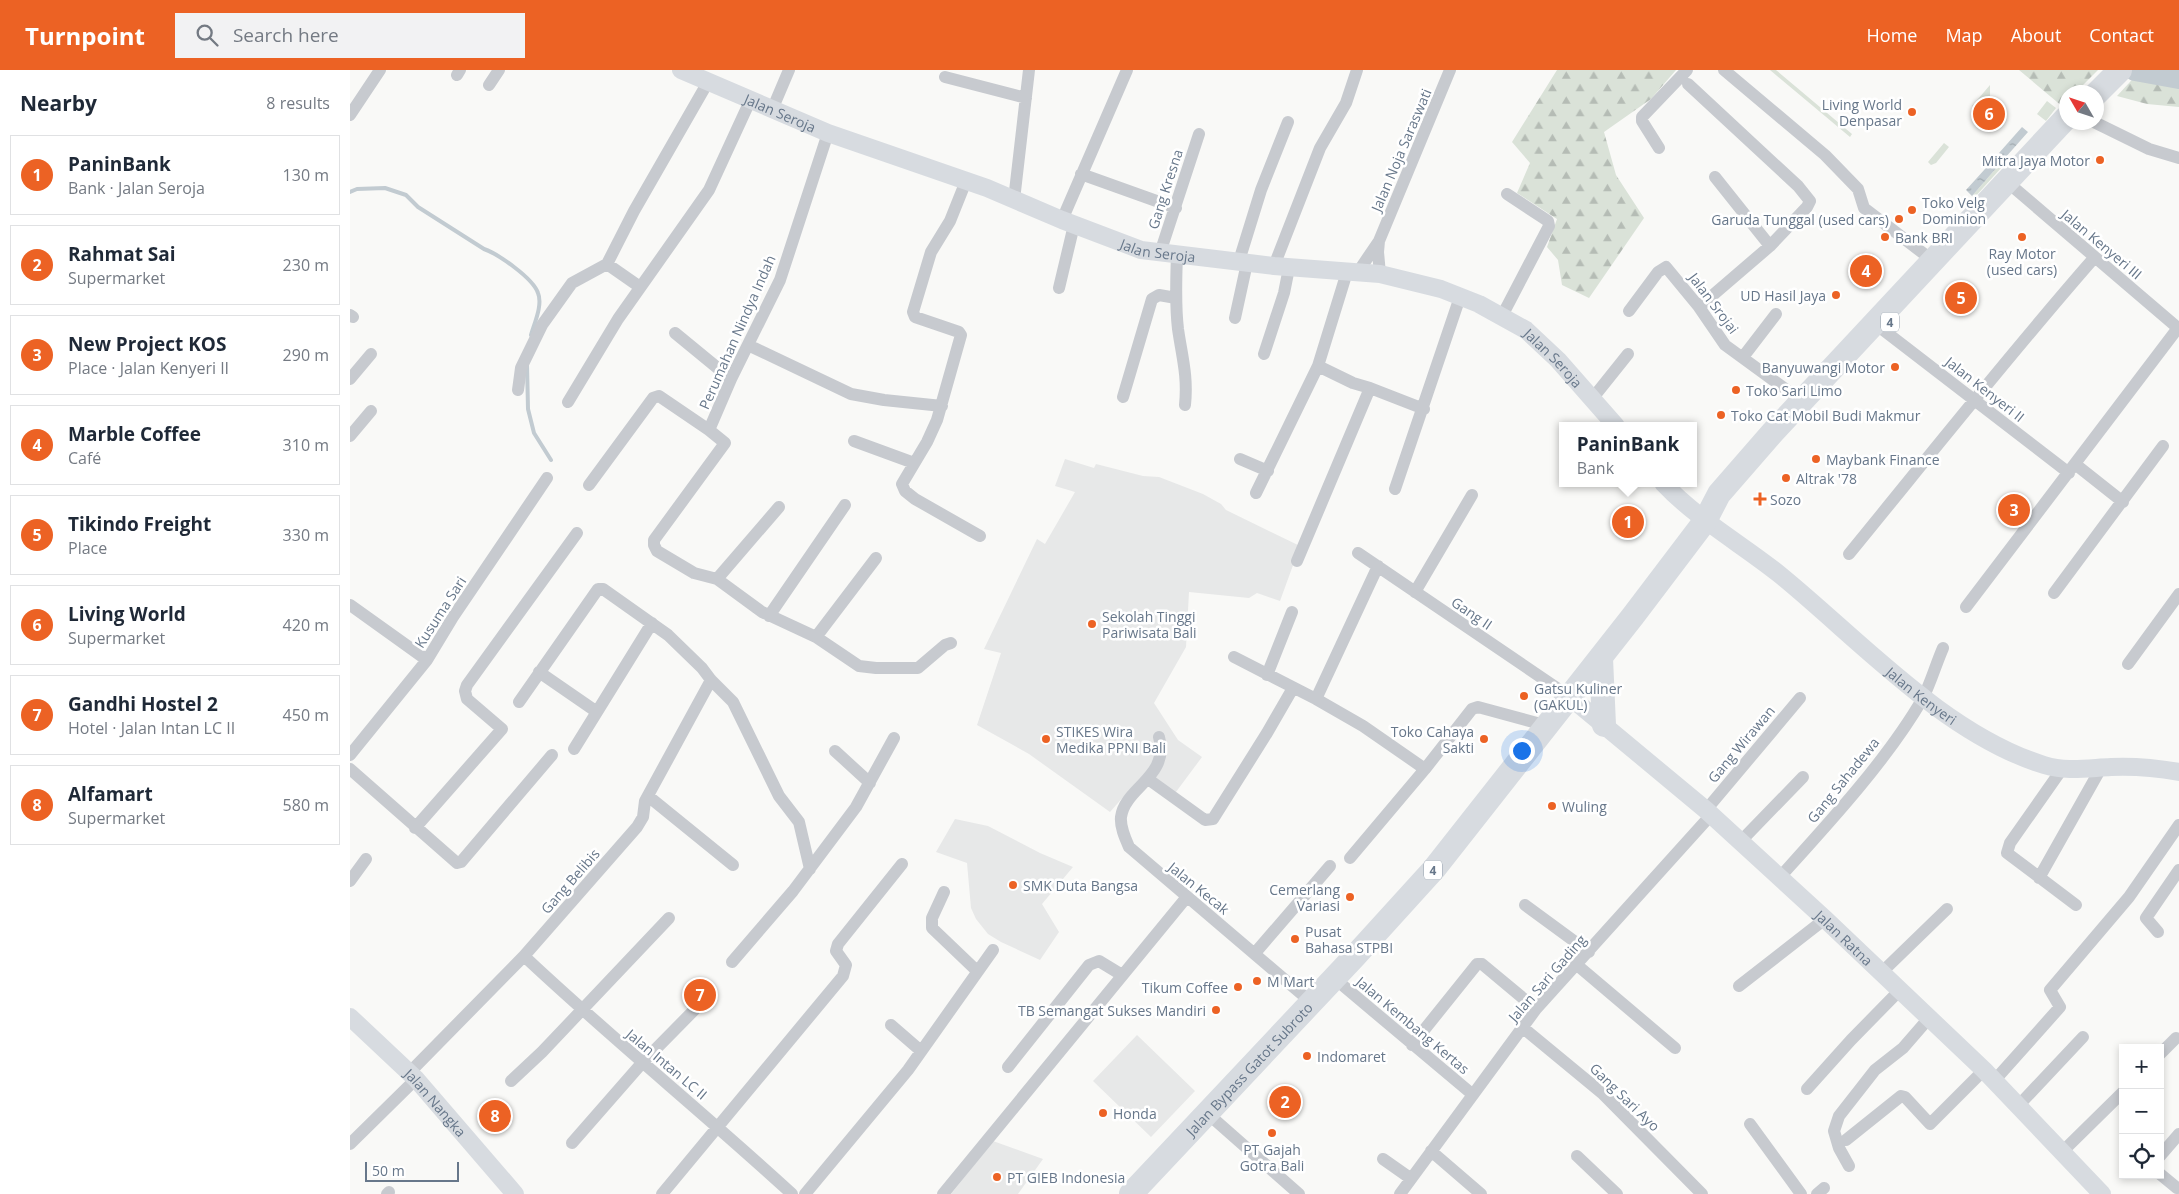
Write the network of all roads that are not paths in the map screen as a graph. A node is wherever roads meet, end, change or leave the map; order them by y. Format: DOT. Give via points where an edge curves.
graph roads {
  1 [pos="380,70"];
  2 [pos="499,70"];
  3 [pos="681,70"];
  4 [pos="789,70"];
  5 [pos="1029,70"];
  6 [pos="1127,70"];
  7 [pos="1357,70"];
  8 [pos="1450,70"];
  9 [pos="1687,70"];
  10 [pos="1724,70"];
  11 [pos="2120,70"];
  12 [pos="946,77"];
  13 [pos="708,82"];
  14 [pos="1688,84"];
  15 [pos="489,85"];
  16 [pos="2104,86"];
  17 [pos="1026,98"];
  18 [pos="750,101"];
  19 [pos="772,110"];
  20 [pos="350,115"];
  21 [pos="1288,122"];
  22 [pos="2059,126"];
  23 [pos="2104,127"];
  24 [pos="2068,130"];
  25 [pos="828,133"];
  26 [pos="1199,134"];
  27 [pos="1659,148"];
  28 [pos="2179,158"];
  29 [pos="1081,174"];
  30 [pos="1715,177"];
  31 [pos="966,181"];
  32 [pos="2010,185"];
  33 [pos="1507,194"];
  34 [pos="1014,200"];
  35 [pos="1176,208"];
  36 [pos="1068,223"];
  37 [pos="1379,241"];
  38 [pos="1770,246"];
  39 [pos="1169,254"];
  40 [pos="2094,258"];
  41 [pos="1932,260"];
  42 [pos="1243,262"];
  43 [pos="607,264"];
  44 [pos="1281,267"];
  45 [pos="1353,272"];
  46 [pos="1380,274"];
  47 [pos="640,287"];
  48 [pos="1059,288"];
  49 [pos="1460,297"];
  50 [pos="1176,298"];
  51 [pos="1699,307"];
  52 [pos="1629,311"];
  53 [pos="1776,314"];
  54 [pos="1502,316"];
  55 [pos="1235,318"];
  56 [pos="1882,329"];
  57 [pos="2178,329"];
  58 [pos="675,333"];
  59 [pos="748,345"];
  60 [pos="371,354"];
  61 [pos="1264,354"];
  62 [pos="1628,354"];
  63 [pos="1743,357"];
  64 [pos="1318,366"];
  65 [pos="350,379"];
  66 [pos="731,379"];
  67 [pos="1370,388"];
  68 [pos="518,390"];
  69 [pos="1123,397"];
  70 [pos="1592,399"];
  71 [pos="1975,401"];
  72 [pos="568,402"];
  73 [pos="1806,403"];
  74 [pos="1185,405"];
  75 [pos="942,406"];
  76 [pos="1424,409"];
  77 [pos="371,411"];
  78 [pos="1612,422"];
  79 [pos="709,430"];
  80 [pos="350,436"];
  81 [pos="854,441"];
  82 [pos="2163,446"];
  83 [pos="1240,459"];
  84 [pos="914,462"];
  85 [pos="2072,469"];
  86 [pos="1268,471"];
  87 [pos="547,478"];
  88 [pos="589,485"];
  89 [pos="1667,487"];
  90 [pos="1395,489"];
  91 [pos="1256,493"];
  92 [pos="1472,495"];
  93 [pos="2123,502"];
  94 [pos="846,505"];
  95 [pos="778,507"];
  96 [pos="1705,521"];
  97 [pos="577,534"];
  98 [pos="980,536"];
  99 [pos="1358,553"];
  100 [pos="1849,554"];
  101 [pos="876,558"];
  102 [pos="1297,561"];
  103 [pos="1378,566"];
  104 [pos="717,579"];
  105 [pos="1415,592"];
  106 [pos="2054,593"];
  107 [pos="2179,594"];
  108 [pos="350,605"];
  109 [pos="1966,606"];
  110 [pos="1292,612"];
  111 [pos="770,616"];
  112 [pos="652,623"];
  113 [pos="816,637"];
  114 [pos="951,643"];
  115 [pos="1943,648"];
  116 [pos="1234,657"];
  117 [pos="1601,658"];
  118 [pos="427,660"];
  119 [pos="2128,664"];
  120 [pos="539,672"];
  121 [pos="1267,675"];
  122 [pos="711,680"];
  123 [pos="1293,688"];
  124 [pos="1923,697"];
  125 [pos="1800,698"];
  126 [pos="1316,699"];
  127 [pos="1575,701"];
  128 [pos="519,702"];
  129 [pos="597,712"];
  130 [pos="1604,725"];
  131 [pos="1548,726"];
  132 [pos="1159,737"];
  133 [pos="894,738"];
  134 [pos="574,749"];
  135 [pos="835,751"];
  136 [pos="350,755"];
  137 [pos="552,755"];
  138 [pos="2101,768"];
  139 [pos="350,769"];
  140 [pos="1425,769"];
  141 [pos="2062,769"];
  142 [pos="2179,772"];
  143 [pos="1802,777"];
  144 [pos="1148,779"];
  145 [pos="870,783"];
  146 [pos="648,796"];
  147 [pos="1709,812"];
  148 [pos="2179,825"];
  149 [pos="416,828"];
  150 [pos="1740,842"];
  151 [pos="366,858"];
  152 [pos="1350,858"];
  153 [pos="902,864"];
  154 [pos="733,865"];
  155 [pos="1330,866"];
  156 [pos="810,870"];
  157 [pos="2179,870"];
  158 [pos="1780,877"];
  159 [pos="2039,878"];
  160 [pos="350,881"];
  161 [pos="944,892"];
  162 [pos="1186,898"];
  163 [pos="1525,905"];
  164 [pos="2076,905"];
  165 [pos="1947,909"];
  166 [pos="669,918"];
  167 [pos="1826,919"];
  168 [pos="2158,932"];
  169 [pos="993,950"];
  170 [pos="1255,952"];
  171 [pos="1589,952"];
  172 [pos="524,956"];
  173 [pos="732,962"];
  174 [pos="1577,966"];
  175 [pos="978,971"];
  176 [pos="1882,972"];
  177 [pos="1122,975"];
  178 [pos="1340,983"];
  179 [pos="1739,986"];
  180 [pos="1900,990"];
  181 [pos="707,997"];
  182 [pos="1312,1002"];
  183 [pos="1536,1009"];
  184 [pos="582,1010"];
  185 [pos="350,1018"];
  186 [pos="1929,1018"];
  187 [pos="891,1025"];
  188 [pos="1522,1027"];
  189 [pos="2083,1037"];
  190 [pos="2176,1038"];
  191 [pos="1412,1046"];
  192 [pos="1675,1048"];
  193 [pos="2164,1050"];
  194 [pos="921,1051"];
  195 [pos="642,1063"];
  196 [pos="1008,1067"];
  197 [pos="1989,1075"];
  198 [pos="413,1076"];
  199 [pos="511,1081"];
  200 [pos="1807,1089"];
  201 [pos="1472,1094"];
  202 [pos="2119,1096"];
  203 [pos="2019,1105"];
  204 [pos="1207,1113"];
  205 [pos="1750,1124"];
  206 [pos="718,1126"];
  207 [pos="2179,1134"];
  208 [pos="1846,1140"];
  209 [pos="572,1143"];
  210 [pos="350,1144"];
  211 [pos="1430,1151"];
  212 [pos="2164,1151"];
  213 [pos="2062,1152"];
  214 [pos="1577,1156"];
  215 [pos="1383,1159"];
  216 [pos="1849,1166"];
  217 [pos="1410,1178"];
  218 [pos="2164,1178"];
  219 [pos="2176,1189"];
  220 [pos="515,1194"];
  221 [pos="662,1194"];
  222 [pos="792,1194"];
  223 [pos="805,1194"];
  224 [pos="943,1194"];
  225 [pos="1131,1194"];
  226 [pos="1299,1194"];
  227 [pos="1400,1194"];
  228 [pos="1481,1194"];
  229 [pos="1617,1194"];
  230 [pos="1702,1194"];
  231 [pos="1801,1194"];
  232 [pos="2102,1194"];
  1 -- 20 [label="street"];
  2 -- 15 [label="street"];
  3 -- 13 [label="street, Jalan Seroja"];
  4 -- 19 [label="street"];
  5 -- 17 [label="street"];
  6 -- 29 [label="street"];
  7 -- 44 [label="street" via="1343,109 1320,148"];
  8 -- 37 [label="street, Jalan Noja Saraswati"];
  9 -- 27 [label="street" via="1642,117"];
  10 -- 41 [label="street" via="1825,155 1858,189 1864,208"];
  11 -- 16 [label="highway"];
  12 -- 17 [label="street"];
  13 -- 18 [label="street, Jalan Seroja"];
  13 -- 43 [label="street"];
  14 -- 38 [label="street" via="1798,186 1810,201"];
  17 -- 34 [label="street"];
  18 -- 19 [label="street, Jalan Seroja"];
  18 -- 47 [label="street" via="709,190"];
  19 -- 25 [label="street, Jalan Seroja"];
  21 -- 42 [label="street" via="1261,190"];
  22 -- 32 [label="highway, Jalan Bypass Gatot Subroto / 4"];
  23 -- 28 [label="street" via="2149,149"];
  24 -- 32 [label="highway, Jalan Bypass Gatot Subroto / 4"];
  25 -- 31 [label="street, Jalan Seroja"];
  25 -- 59 [label="street, Perumahan Nindya Indah" via="780,280"];
  26 -- 35 [label="street, Gang Kresna"];
  29 -- 35 [label="street"];
  29 -- 36 [label="street"];
  30 -- 38 [label="street"];
  31 -- 34 [label="street, Jalan Seroja"];
  31 -- 75 [label="street" via="950,220 931,252 913,312 915,317 959,332 961,336"];
  32 -- 40 [label="street, Jalan Kenyeri III"];
  32 -- 41 [label="highway, Jalan Bypass Gatot Subroto / 4"];
  32 -- 56 [label="highway, Jalan Bypass Gatot Subroto / 4"];
  33 -- 54 [label="street" via="1548,221 1549,226"];
  34 -- 36 [label="street, Jalan Seroja"];
  35 -- 39 [label="street, Gang Kresna"];
  36 -- 39 [label="street, Jalan Seroja" via="1141,250"];
  36 -- 48 [label="street"];
  37 -- 45 [label="street, Jalan Noja Saraswati"];
  37 -- 46 [label="street, Jalan Noja Saraswati"];
  38 -- 51 [label="street"];
  39 -- 42 [label="street, Jalan Seroja"];
  39 -- 50 [label="street, Gang Kresna"];
  40 -- 57 [label="street, Jalan Kenyeri III"];
  40 -- 71 [label="street"];
  41 -- 73 [label="highway, Jalan Bypass Gatot Subroto / 4"];
  42 -- 44 [label="street, Jalan Seroja"];
  42 -- 55 [label="street"];
  43 -- 47 [label="street"];
  43 -- 68 [label="street" via="578,278 567,288 526,354 520,368"];
  44 -- 45 [label="street, Jalan Seroja"];
  44 -- 61 [label="street" via="1284,293"];
  45 -- 46 [label="street, Jalan Seroja"];
  45 -- 64 [label="street, Jalan Noja Saraswati"];
  46 -- 49 [label="street, Jalan Seroja" via="1432,286"];
  47 -- 72 [label="street"];
  49 -- 54 [label="street, Jalan Seroja"];
  49 -- 76 [label="street"];
  50 -- 69 [label="street" via="1158,295 1152,299"];
  50 -- 74 [label="street, Gang Kresna" via="1178,330 1186,367"];
  51 -- 52 [label="street, Jalan Srojai" via="1669,269 1662,268"];
  51 -- 63 [label="street, Jalan Srojai" via="1725,345"];
  53 -- 63 [label="street"];
  54 -- 70 [label="street, Jalan Seroja" via="1542,343"];
  56 -- 71 [label="street, Jalan Kenyeri II"];
  56 -- 73 [label="highway, Jalan Bypass Gatot Subroto / 4"];
  57 -- 85 [label="street"];
  58 -- 66 [label="street"];
  59 -- 66 [label="street, Perumahan Nindya Indah"];
  59 -- 75 [label="street" via="852,394"];
  60 -- 65 [label="street"];
  62 -- 70 [label="street"];
  63 -- 73 [label="street, Jalan Srojai"];
  64 -- 67 [label="street"];
  64 -- 86 [label="street, Jalan Noja Saraswati"];
  66 -- 79 [label="street, Perumahan Nindya Indah"];
  67 -- 76 [label="street"];
  67 -- 102 [label="street"];
  70 -- 78 [label="street, Jalan Seroja"];
  71 -- 85 [label="street, Jalan Kenyeri II"];
  71 -- 100 [label="street"];
  73 -- 96 [label="highway, Jalan Bypass Gatot Subroto / 4" via="1719,494"];
  75 -- 84 [label="street" via="927,442"];
  76 -- 90 [label="street"];
  77 -- 80 [label="street"];
  79 -- 88 [label="street" via="656,396"];
  79 -- 104 [label="street" via="725,443 654,542 657,551 675,562 694,573"];
  81 -- 84 [label="street"];
  82 -- 93 [label="street"];
  83 -- 86 [label="street"];
  84 -- 98 [label="street" via="902,482 905,491"];
  85 -- 93 [label="street, Jalan Kenyeri II"];
  85 -- 109 [label="street"];
  86 -- 91 [label="street, Jalan Noja Saraswati"];
  87 -- 118 [label="street, Kusuma Sari"];
  89 -- 96 [label="street"];
  92 -- 105 [label="street"];
  93 -- 106 [label="street"];
  94 -- 111 [label="street"];
  95 -- 104 [label="street"];
  96 -- 117 [label="highway, Jalan Bypass Gatot Subroto / 4"];
  96 -- 124 [label="street, Jalan Kenyeri" via="1755,554"];
  97 -- 149 [label="street" via="467,685 467,699 502,729"];
  99 -- 103 [label="street, Gang II"];
  101 -- 113 [label="street"];
  103 -- 105 [label="street, Gang II"];
  103 -- 126 [label="street"];
  104 -- 111 [label="street"];
  105 -- 127 [label="street, Gang II"];
  107 -- 119 [label="street"];
  108 -- 118 [label="street"];
  110 -- 121 [label="street"];
  111 -- 113 [label="street"];
  112 -- 120 [label="street" via="600,588"];
  112 -- 122 [label="street" via="693,658"];
  112 -- 129 [label="street"];
  113 -- 114 [label="street" via="860,666 876,668 918,668"];
  115 -- 124 [label="street, Gang Sahadewa"];
  116 -- 121 [label="street"];
  117 -- 127 [label="highway, Jalan Bypass Gatot Subroto / 4"];
  117 -- 130 [label="highway"];
  118 -- 136 [label="street, Kusuma Sari"];
  120 -- 128 [label="street"];
  120 -- 129 [label="street"];
  121 -- 123 [label="street"];
  122 -- 146 [label="street, Gang Belibis"];
  122 -- 156 [label="street" via="733,702 779,796 799,822"];
  123 -- 126 [label="street"];
  123 -- 144 [label="street" via="1212,819 1205,820"];
  124 -- 141 [label="street, Jalan Kenyeri" via="1968,730 2002,749"];
  124 -- 158 [label="street, Gang Sahadewa" via="1855,791"];
  125 -- 147 [label="street, Gang Wirawan"];
  126 -- 140 [label="street" via="1363,726"];
  127 -- 130 [label="street, Jalan Ratna"];
  127 -- 131 [label="highway, Jalan Bypass Gatot Subroto / 4"];
  129 -- 134 [label="street"];
  130 -- 147 [label="street, Jalan Ratna"];
  131 -- 140 [label="street" via="1474,707"];
  131 -- 178 [label="highway, Jalan Bypass Gatot Subroto / 4"];
  132 -- 144 [label="street, Jalan Kecak" via="1162,753"];
  133 -- 145 [label="street"];
  135 -- 145 [label="street"];
  137 -- 149 [label="street" via="461,862 455,863"];
  138 -- 141 [label="street, Jalan Kenyeri"];
  138 -- 142 [label="street, Jalan Kenyeri" via="2151,768"];
  138 -- 159 [label="street"];
  139 -- 149 [label="street"];
  140 -- 152 [label="street"];
  141 -- 159 [label="street" via="2007,849 2010,857"];
  143 -- 150 [label="street"];
  144 -- 162 [label="street, Jalan Kecak" via="1124,808 1121,817 1124,834 1131,851"];
  145 -- 156 [label="street"];
  146 -- 154 [label="street"];
  146 -- 172 [label="street, Gang Belibis" via="644,817 637,827"];
  147 -- 150 [label="street, Jalan Ratna"];
  147 -- 171 [label="street, Jalan Sari Gading"];
  148 -- 197 [label="street" via="2129,896 2050,990 2060,1006"];
  150 -- 158 [label="street, Jalan Ratna"];
  151 -- 160 [label="street"];
  153 -- 206 [label="street" via="838,944 836,951 846,965 843,976"];
  155 -- 170 [label="street"];
  156 -- 173 [label="street"];
  157 -- 168 [label="street" via="2146,918"];
  158 -- 167 [label="street, Jalan Ratna"];
  159 -- 164 [label="street"];
  161 -- 175 [label="street" via="932,918 932,928"];
  162 -- 170 [label="street, Jalan Kecak"];
  162 -- 177 [label="street"];
  163 -- 171 [label="street"];
  165 -- 176 [label="street"];
  166 -- 184 [label="street"];
  167 -- 176 [label="street, Jalan Ratna"];
  167 -- 179 [label="street"];
  169 -- 175 [label="street"];
  170 -- 182 [label="street, Jalan Kecak"];
  171 -- 174 [label="street, Jalan Sari Gading"];
  172 -- 184 [label="street, Jalan Intan LC II"];
  172 -- 198 [label="street, Gang Belibis"];
  174 -- 183 [label="street, Jalan Sari Gading"];
  174 -- 192 [label="street"];
  175 -- 194 [label="street"];
  176 -- 180 [label="street, Jalan Ratna"];
  177 -- 196 [label="street" via="1099,961 1089,965"];
  177 -- 224 [label="street"];
  178 -- 182 [label="highway, Jalan Bypass Gatot Subroto / 4"];
  178 -- 191 [label="street, Jalan Kembang Kertas"];
  180 -- 186 [label="street, Jalan Ratna"];
  180 -- 200 [label="street"];
  181 -- 195 [label="street"];
  182 -- 204 [label="highway, Jalan Bypass Gatot Subroto / 4"];
  183 -- 188 [label="street, Jalan Sari Gading"];
  183 -- 191 [label="street" via="1482,964 1477,964"];
  184 -- 195 [label="street, Jalan Intan LC II"];
  184 -- 199 [label="street"];
  185 -- 198 [label="street, Jalan Nangka"];
  186 -- 197 [label="street, Jalan Ratna"];
  186 -- 216 [label="street" via="1903,1048 1875,1070 1839,1116 1834,1131"];
  187 -- 194 [label="street"];
  188 -- 201 [label="street, Jalan Sari Gading"];
  188 -- 230 [label="street, Gang Sari Ayo" via="1602,1093"];
  189 -- 203 [label="street"];
  190 -- 193 [label="street"];
  191 -- 201 [label="street, Jalan Kembang Kertas"];
  194 -- 223 [label="street"];
  195 -- 206 [label="street, Jalan Intan LC II"];
  195 -- 209 [label="street"];
  197 -- 203 [label="street, Jalan Ratna"];
  197 -- 208 [label="street" via="1930,1124 1901,1096"];
  198 -- 210 [label="street, Gang Belibis"];
  198 -- 220 [label="street, Jalan Nangka"];
  201 -- 211 [label="street, Jalan Sari Gading"];
  202 -- 213 [label="street"];
  203 -- 213 [label="street, Jalan Ratna"];
  204 -- 225 [label="highway, Jalan Bypass Gatot Subroto / 4"];
  204 -- 226 [label="street"];
  205 -- 231 [label="street"];
  206 -- 221 [label="street"];
  206 -- 222 [label="street, Jalan Intan LC II"];
  207 -- 212 [label="street"];
  211 -- 217 [label="street, Jalan Sari Gading"];
  211 -- 228 [label="street"];
  213 -- 232 [label="street, Jalan Ratna"];
  214 -- 229 [label="street"];
  215 -- 217 [label="street"];
  217 -- 227 [label="street, Jalan Sari Gading"];
  218 -- 219 [label="street"];
}
